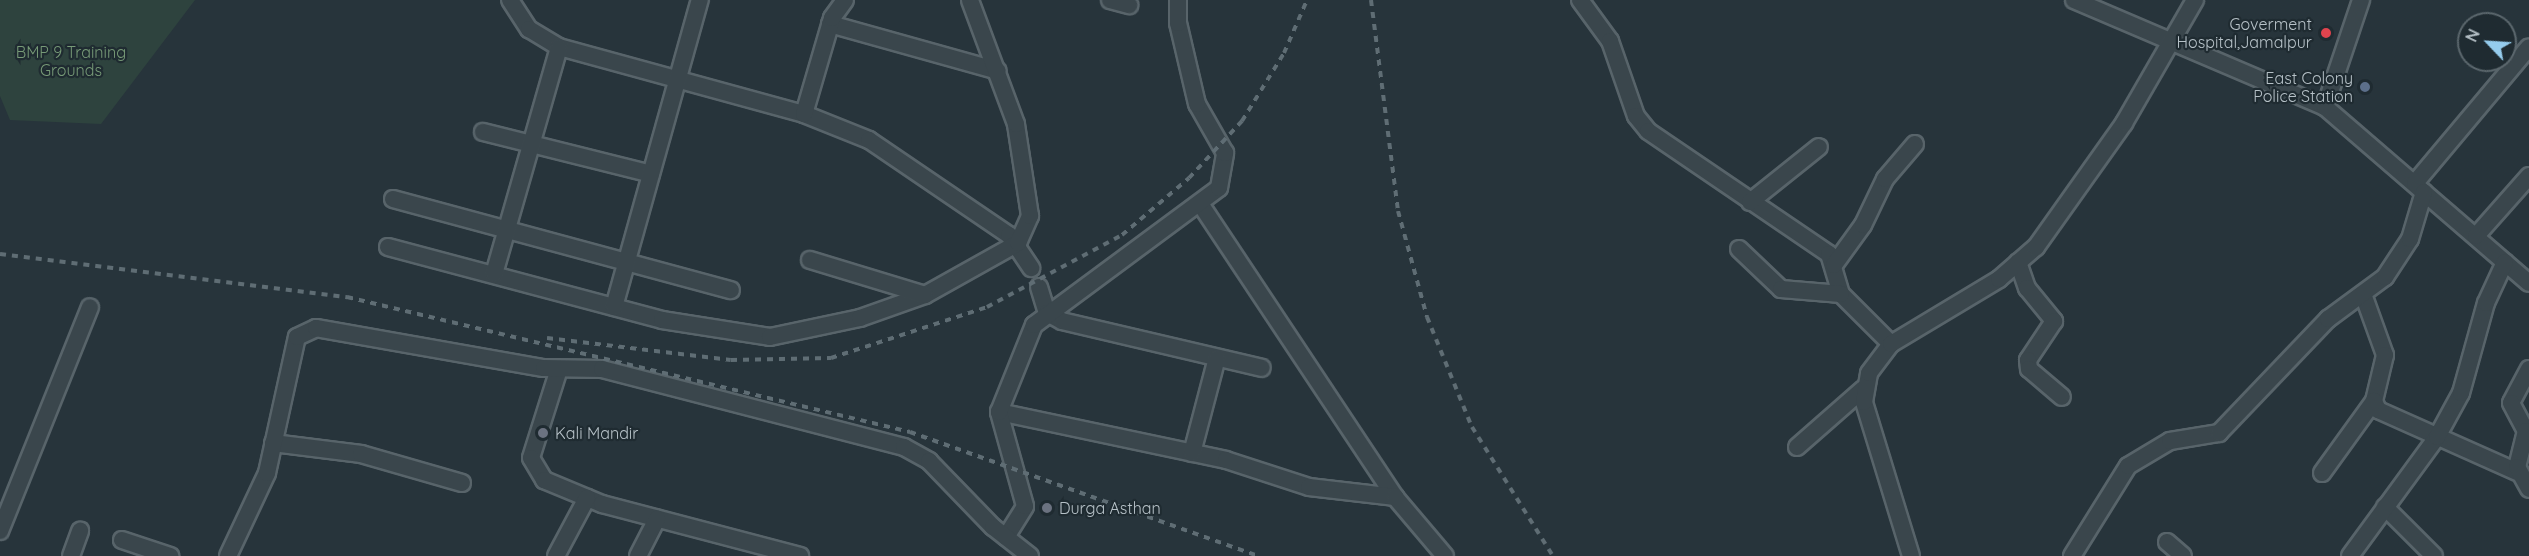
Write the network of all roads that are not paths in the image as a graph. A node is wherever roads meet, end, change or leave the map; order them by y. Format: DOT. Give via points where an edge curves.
graph roads {
  1 [pos="700,0"];
  2 [pos="845,0"];
  3 [pos="970,0"];
  4 [pos="1110,0"];
  5 [pos="1178,0"];
  6 [pos="1580,0"];
  7 [pos="2074,0"];
  8 [pos="2195,0"];
  9 [pos="2361,0"];
  10 [pos="1129,5"];
  11 [pos="513,7"];
  12 [pos="830,24"];
  13 [pos="2172,41"];
  14 [pos="559,47"];
  15 [pos="2529,47"];
  16 [pos="999,70"];
  17 [pos="678,79"];
  18 [pos="2325,107"];
  19 [pos="804,114"];
  20 [pos="483,132"];
  21 [pos="531,143"];
  22 [pos="1915,144"];
  23 [pos="1819,147"];
  24 [pos="651,174"];
  25 [pos="2529,176"];
  26 [pos="2419,187"];
  27 [pos="393,199"];
  28 [pos="1750,201"];
  29 [pos="1201,205"];
  30 [pos="507,228"];
  31 [pos="2476,236"];
  32 [pos="1018,243"];
  33 [pos="388,247"];
  34 [pos="1739,249"];
  35 [pos="810,260"];
  36 [pos="626,262"];
  37 [pos="2018,262"];
  38 [pos="2505,262"];
  39 [pos="1834,265"];
  40 [pos="1032,268"];
  41 [pos="494,274"];
  42 [pos="2529,283"];
  43 [pos="1039,287"];
  44 [pos="731,290"];
  45 [pos="1841,294"];
  46 [pos="2363,294"];
  47 [pos="925,295"];
  48 [pos="90,307"];
  49 [pos="614,307"];
  50 [pos="1047,313"];
  51 [pos="1891,344"];
  52 [pos="1217,358"];
  53 [pos="1262,368"];
  54 [pos="559,369"];
  55 [pos="2529,369"];
  56 [pos="1863,389"];
  57 [pos="2062,397"];
  58 [pos="2374,401"];
  59 [pos="999,412"];
  60 [pos="2528,429"];
  61 [pos="2437,437"];
  62 [pos="273,443"];
  63 [pos="1797,447"];
  64 [pos="1192,453"];
  65 [pos="2517,472"];
  66 [pos="2322,473"];
  67 [pos="462,483"];
  68 [pos="2529,489"];
  69 [pos="1395,497"];
  70 [pos="587,498"];
  71 [pos="4,507"];
  72 [pos="2385,507"];
  73 [pos="657,519"];
  74 [pos="0,531"];
  75 [pos="80,531"];
  76 [pos="1006,537"];
  77 [pos="122,540"];
  78 [pos="2167,542"];
  79 [pos="71,556"];
  80 [pos="170,556"];
  81 [pos="228,556"];
  82 [pos="556,556"];
  83 [pos="639,556"];
  84 [pos="800,556"];
  85 [pos="1030,556"];
  86 [pos="1445,556"];
  87 [pos="1911,556"];
  88 [pos="2072,556"];
  89 [pos="2183,556"];
  90 [pos="2350,556"];
  91 [pos="2434,556"];
  1 -- 17 [label="street"];
  2 -- 12 [label="street"];
  3 -- 16 [label="street"];
  4 -- 10 [label="street"];
  5 -- 29 [label="street" via="1178,23 1197,104 1225,153 1220,188"];
  6 -- 28 [label="street" via="1620,59 1641,124"];
  7 -- 13 [label="street"];
  8 -- 13 [label="street"];
  9 -- 18 [label="street"];
  11 -- 14 [label="street" via="529,29"];
  12 -- 16 [label="street"];
  12 -- 19 [label="street"];
  13 -- 18 [label="street"];
  13 -- 37 [label="street" via="2054,225"];
  14 -- 17 [label="street"];
  14 -- 21 [label="street"];
  15 -- 26 [label="street"];
  16 -- 32 [label="street" via="1030,188 1030,216"];
  17 -- 19 [label="street"];
  17 -- 24 [label="street"];
  18 -- 26 [label="street"];
  19 -- 32 [label="street" via="869,140"];
  20 -- 21 [label="street"];
  21 -- 24 [label="street"];
  21 -- 30 [label="street"];
  22 -- 39 [label="street" via="1884,179 1863,225"];
  23 -- 28 [label="street"];
  24 -- 36 [label="street"];
  25 -- 31 [label="street"];
  26 -- 31 [label="street"];
  26 -- 46 [label="street" via="2400,259"];
  27 -- 30 [label="street"];
  28 -- 39 [label="street" via="1821,248"];
  29 -- 50 [label="street"];
  29 -- 69 [label="street"];
  30 -- 36 [label="street"];
  30 -- 41 [label="street"];
  31 -- 38 [label="street"];
  32 -- 40 [label="street"];
  32 -- 47 [label="street"];
  33 -- 41 [label="street"];
  34 -- 45 [label="street" via="1781,289"];
  35 -- 47 [label="street"];
  36 -- 44 [label="street"];
  36 -- 49 [label="street"];
  37 -- 51 [label="street"];
  37 -- 57 [label="street" via="2027,288 2054,321 2028,360 2029,369"];
  38 -- 42 [label="street"];
  38 -- 61 [label="street" via="2486,303 2461,393"];
  39 -- 45 [label="street"];
  41 -- 49 [label="street"];
  43 -- 50 [label="street"];
  45 -- 51 [label="street"];
  46 -- 58 [label="street" via="2385,355"];
  46 -- 88 [label="street" via="2328,319 2219,433 2170,441 2128,466"];
  47 -- 49 [label="street" via="785,337"];
  48 -- 71 [label="street"];
  50 -- 52 [label="street" via="1075,325"];
  50 -- 59 [label="street" via="1027,340"];
  51 -- 56 [label="street" via="1875,362"];
  52 -- 53 [label="street"];
  52 -- 64 [label="street"];
  54 -- 62 [label="street" via="305,330 292,351"];
  54 -- 70 [label="street" via="532,465 544,480"];
  54 -- 76 [label="street" via="602,369 904,447 929,461"];
  55 -- 60 [label="street" via="2511,403"];
  56 -- 63 [label="street"];
  56 -- 87 [label="street" via="1884,480"];
  58 -- 61 [label="street" via="2385,415"];
  58 -- 66 [label="street"];
  59 -- 64 [label="street"];
  59 -- 76 [label="street" via="1025,506"];
  60 -- 65 [label="street"];
  61 -- 65 [label="street"];
  61 -- 72 [label="street"];
  62 -- 67 [label="street" via="361,454"];
  62 -- 81 [label="street" via="263,483"];
  64 -- 69 [label="street" via="1309,487"];
  65 -- 68 [label="street"];
  69 -- 86 [label="street"];
  70 -- 73 [label="street"];
  70 -- 82 [label="street"];
  71 -- 74 [label="street"];
  72 -- 90 [label="street"];
  72 -- 91 [label="street"];
  73 -- 83 [label="street"];
  73 -- 84 [label="street"];
  75 -- 79 [label="street"];
  76 -- 85 [label="street"];
  77 -- 80 [label="street"];
  78 -- 89 [label="street"];
}
